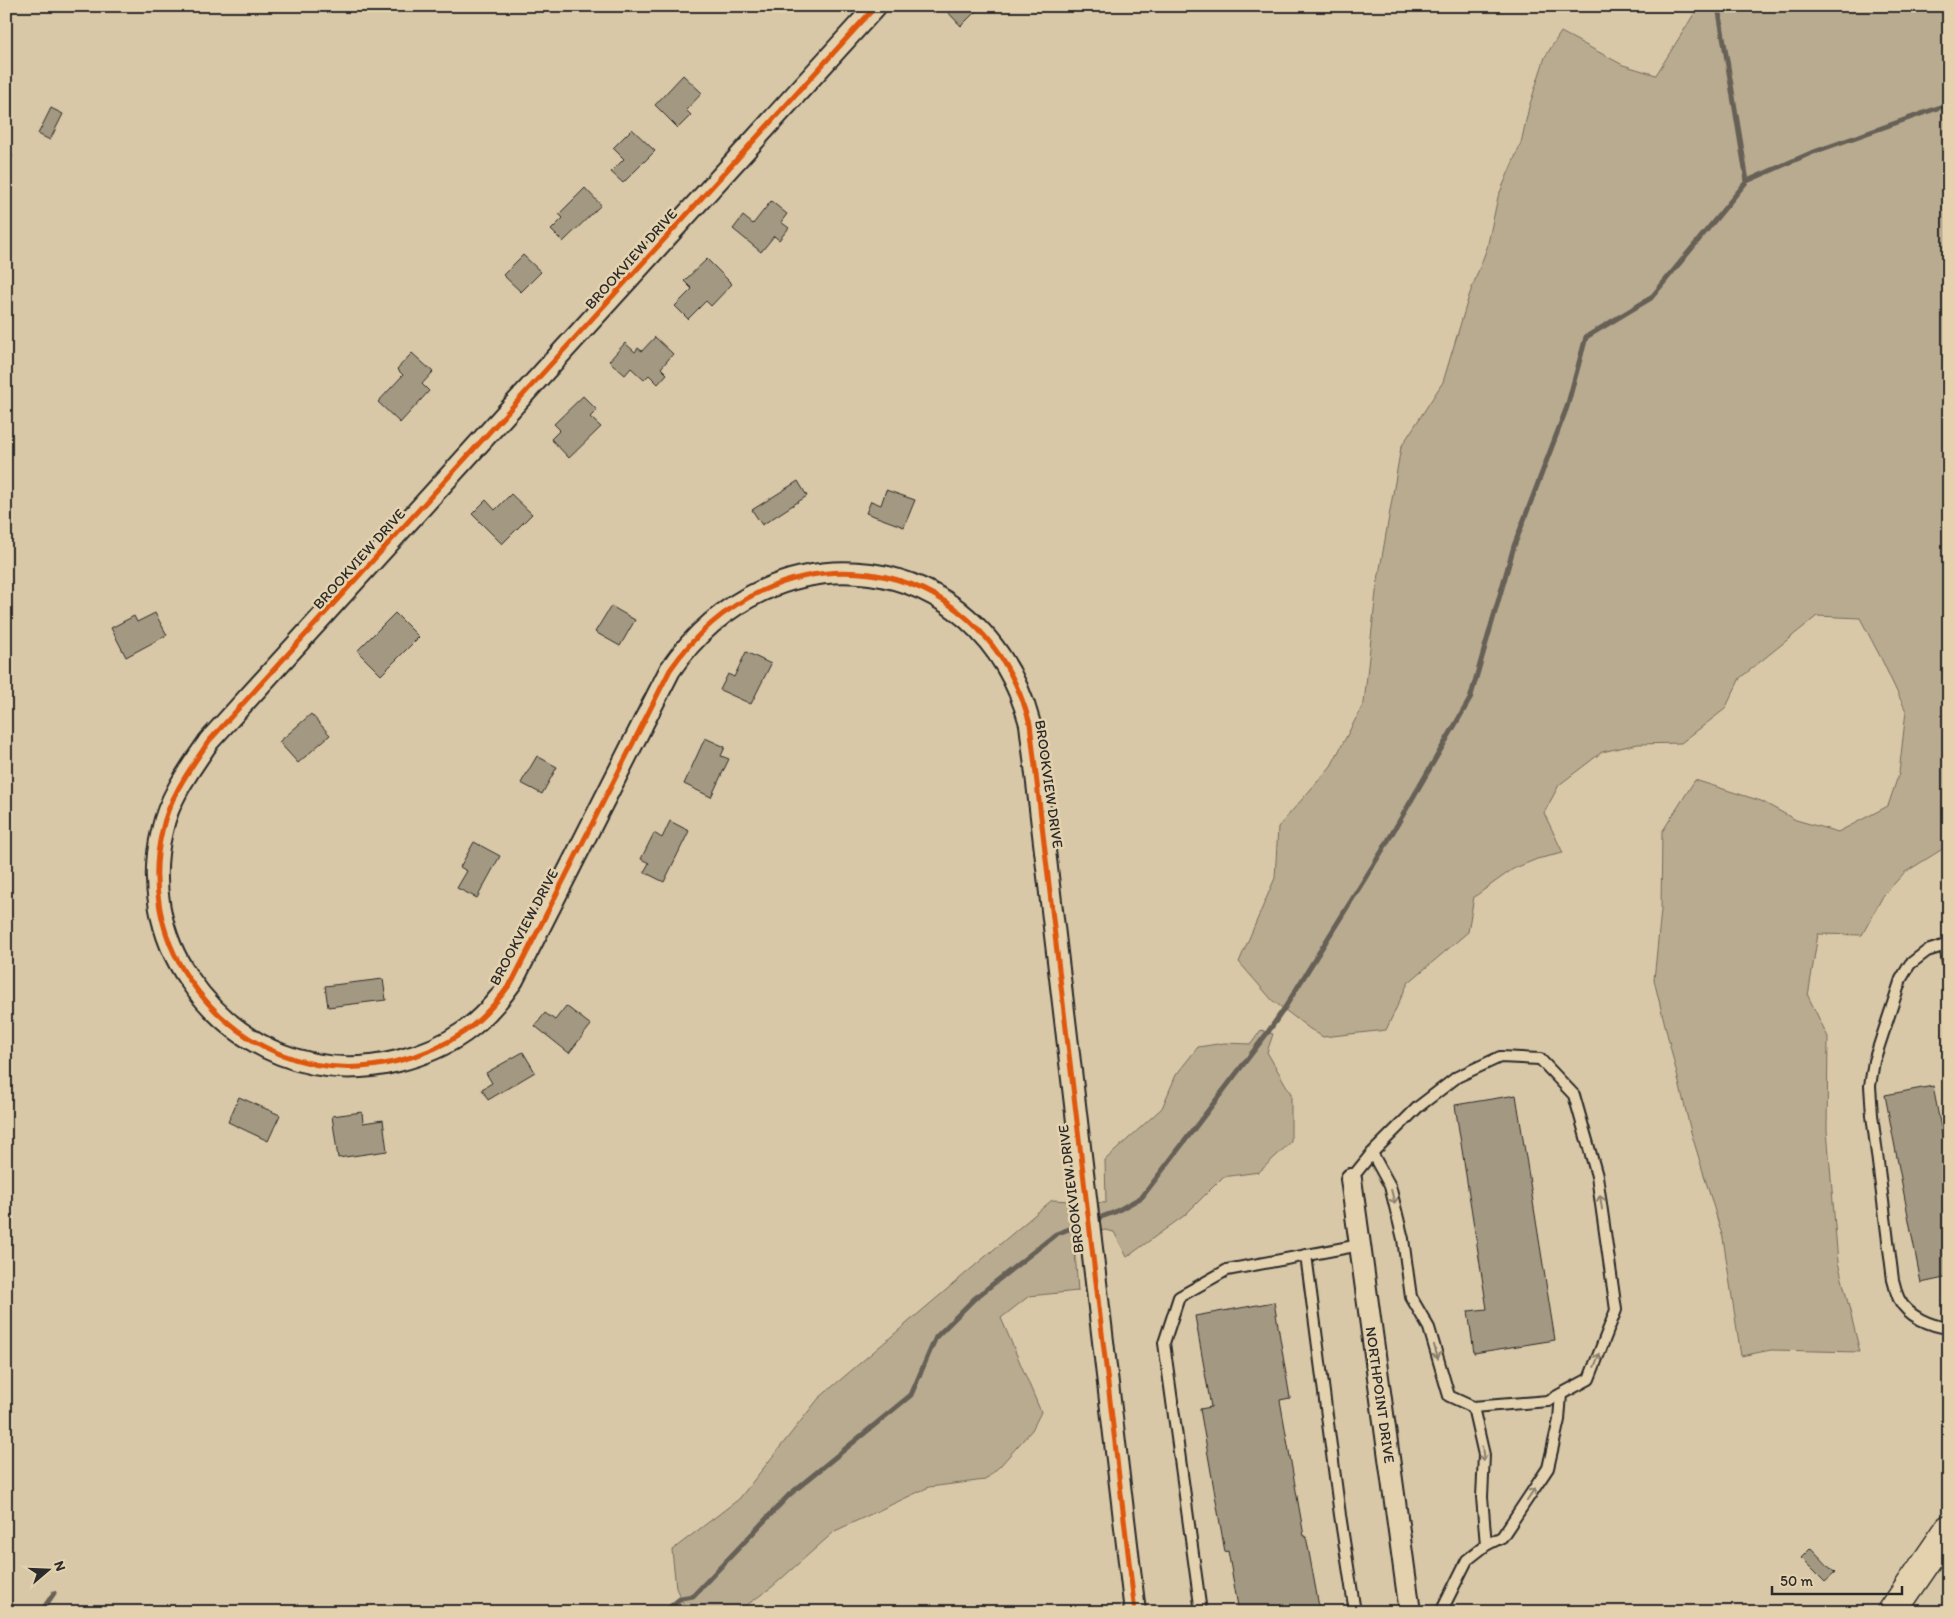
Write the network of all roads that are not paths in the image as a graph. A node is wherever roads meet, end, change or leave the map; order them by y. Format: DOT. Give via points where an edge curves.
graph roads {
  1 [pos="876,6"];
  2 [pos="1947,945"];
  3 [pos="1949,970"];
  4 [pos="1372,1153"];
  5 [pos="1351,1178"];
  6 [pos="1360,1245"];
  7 [pos="1306,1255"];
  8 [pos="1949,1328"];
  9 [pos="1561,1394"];
  10 [pos="1473,1407"];
  11 [pos="1949,1529"];
  12 [pos="1486,1545"];
  13 [pos="1135,1612"];
  14 [pos="1201,1612"];
  15 [pos="1355,1612"];
  16 [pos="1410,1612"];
  17 [pos="1442,1612"];
  18 [pos="1892,1612"];
  1 -- 13 [label="street, BROOKVIEW DRIVE" via="209,741 182,780 162,830 156,882 160,911 181,968 199,994 242,1034 277,1053 330,1067 356,1068 416,1056 463,1032 483,1016 513,980 670,670 694,639 725,612 759,590 785,580 838,572 899,580 953,607 997,650 1008,667 1025,705 1033,745"];
  2 -- 3 [label="lane"];
  2 -- 8 [label="lane" via="1927,951 1910,964 1901,979 1874,1062 1870,1086 1893,1280 1900,1301 1914,1315 1934,1326"];
  4 -- 5 [label="lane"];
  9 -- 4 [label="lane, one-way" via="1589,1379 1616,1310 1597,1176 1574,1095 1540,1059 1500,1057 1457,1077 1418,1107"];
  4 -- 10 [label="lane, one-way" via="1390,1186 1412,1297 1429,1328 1449,1396"];
  5 -- 6 [label="street, NORTHPOINT DRIVE"];
  6 -- 7 [label="lane"];
  6 -- 16 [label="street, NORTHPOINT DRIVE"];
  7 -- 14 [label="lane" via="1227,1270 1179,1296 1164,1342"];
  7 -- 15 [label="lane"];
  9 -- 10 [label="lane" via="1548,1400"];
  12 -- 9 [label="lane, one-way" via="1502,1537 1548,1468 1559,1420"];
  10 -- 12 [label="lane, one-way" via="1484,1455 1482,1497"];
  11 -- 18 [label="main road"];
  12 -- 17 [label="lane" via="1467,1560"];
}
